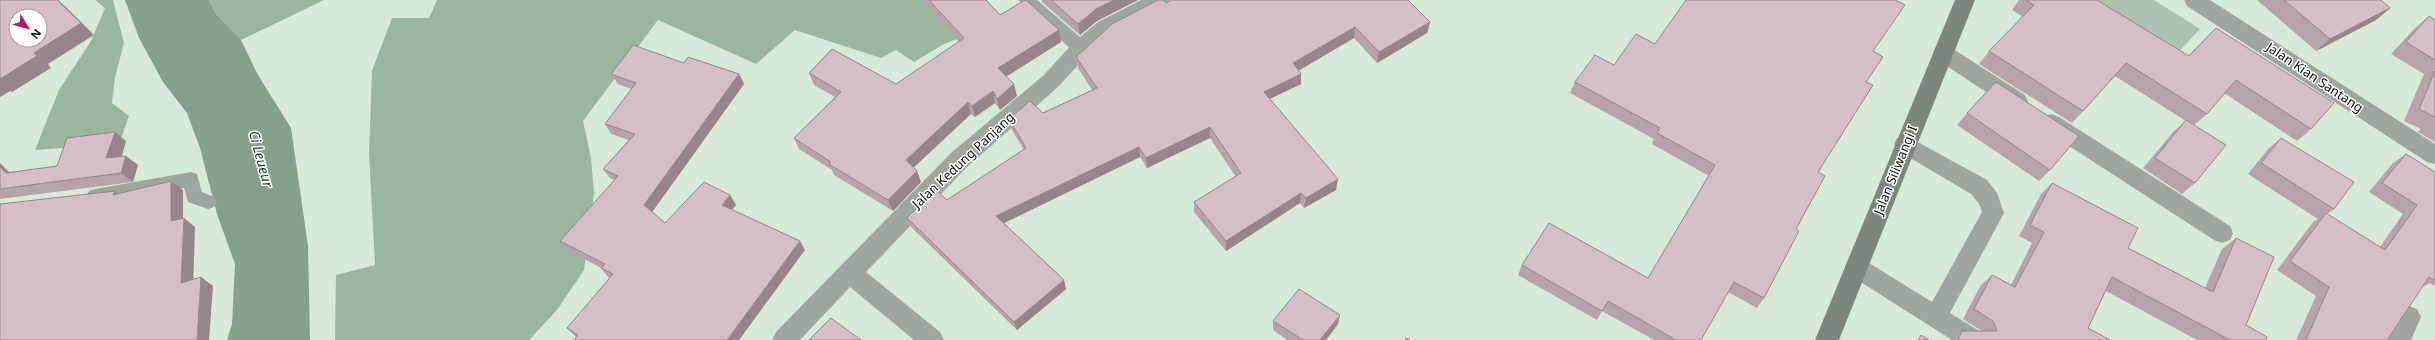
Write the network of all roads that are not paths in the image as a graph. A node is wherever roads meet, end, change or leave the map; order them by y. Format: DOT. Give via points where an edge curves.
graph roads {
  1 [pos="1026,0"];
  2 [pos="1159,0"];
  3 [pos="1965,0"];
  4 [pos="2194,0"];
  5 [pos="1081,48"];
  6 [pos="1943,54"];
  7 [pos="1906,144"];
  8 [pos="2435,155"];
  9 [pos="75,198"];
  10 [pos="208,202"];
  11 [pos="2222,233"];
  12 [pos="1856,268"];
  13 [pos="850,273"];
  14 [pos="1936,317"];
  15 [pos="2409,317"];
  16 [pos="784,340"];
  17 [pos="932,340"];
  18 [pos="1827,340"];
  19 [pos="1973,340"];
  20 [pos="2399,340"];
  1 -- 5 [label="lane"];
  2 -- 5 [label="street, Jalan Kedung Panjang" via="1105,28"];
  3 -- 6 [label="main road, Jalan Siliwangi I"];
  4 -- 8 [label="street, Jalan Kian Santang"];
  5 -- 13 [label="street, Jalan Kedung Panjang" via="1050,81 959,160"];
  6 -- 7 [label="main road, Jalan Siliwangi I"];
  6 -- 11 [label="street"];
  7 -- 12 [label="main road, Jalan Siliwangi I"];
  7 -- 14 [label="street" via="1978,187 1989,200 1993,213"];
  9 -- 10 [label="lane" via="150,188 191,179 194,197"];
  12 -- 14 [label="street"];
  12 -- 18 [label="main road, Jalan Siliwangi I"];
  13 -- 16 [label="street, Jalan Kedung Panjang"];
  13 -- 17 [label="street"];
  14 -- 19 [label="street"];
  15 -- 20 [label="street"];
}
